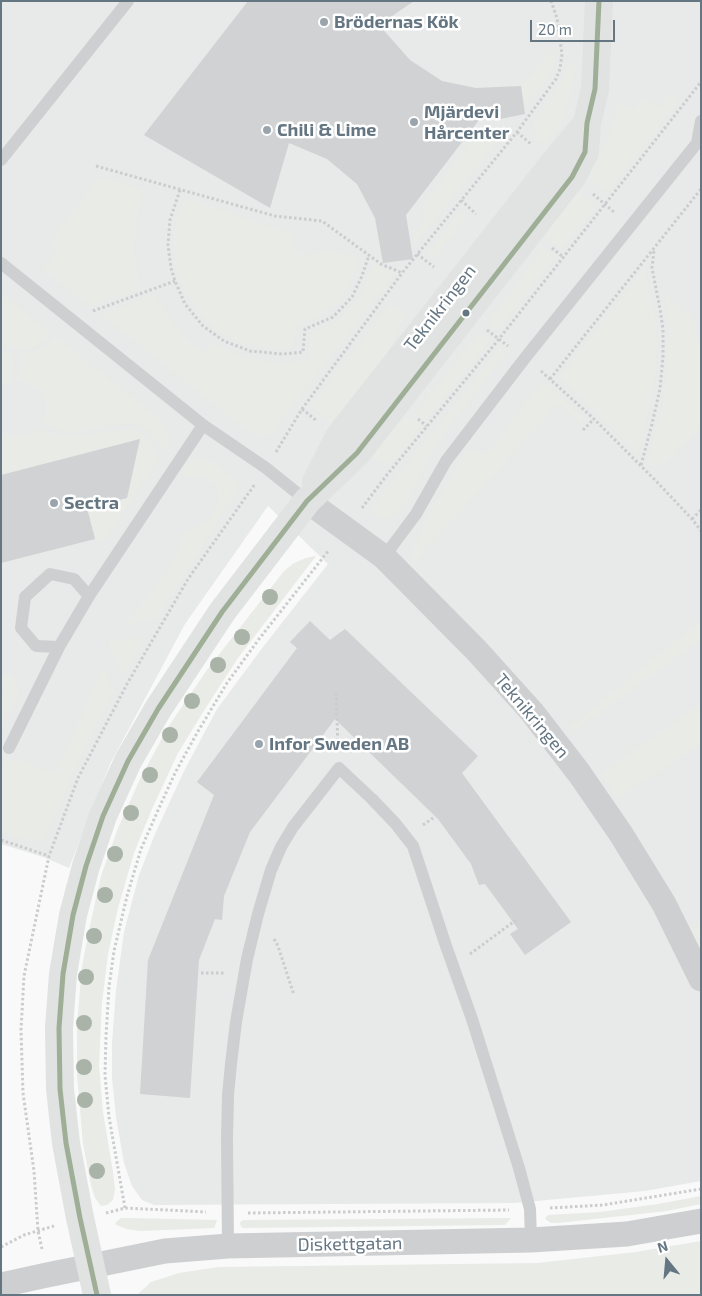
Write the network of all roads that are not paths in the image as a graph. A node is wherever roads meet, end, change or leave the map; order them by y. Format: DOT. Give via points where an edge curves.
graph roads {
  1 [pos="128,1"];
  2 [pos="598,1"];
  3 [pos="701,121"];
  4 [pos="1,160"];
  5 [pos="1,263"];
  6 [pos="203,425"];
  7 [pos="306,501"];
  8 [pos="384,557"];
  9 [pos="88,596"];
  10 [pos="59,647"];
  11 [pos="9,748"];
  12 [pos="701,979"];
  13 [pos="701,1222"];
  14 [pos="531,1240"];
  15 [pos="228,1246"];
  16 [pos="91,1266"];
  17 [pos="1,1285"];
  18 [pos="97,1295"];
  1 -- 4 [label="lane"];
  2 -- 7 [label="street, Teknikringen" via="595,89 584,152 572,177 357,452"];
  3 -- 8 [label="lane" via="696,143 446,461 416,514"];
  5 -- 6 [label="lane"];
  6 -- 7 [label="lane" via="266,468"];
  6 -- 9 [label="lane"];
  7 -- 8 [label="street, Teknikringen"];
  7 -- 16 [label="street, Teknikringen" via="222,612 158,709 128,761 103,816 86,866 73,915 63,974 59,1028 60,1089 66,1143"];
  8 -- 12 [label="street, Teknikringen" via="514,692 579,773 622,834 664,904"];
  9 -- 10 [label="lane"];
  9 -- 10 [label="lane" via="74,579 50,574 25,597 21,628 36,646"];
  10 -- 11 [label="lane"];
  13 -- 14 [label="street, Diskettgatan" via="627,1234"];
  14 -- 15 [label="street, Diskettgatan"];
  14 -- 15 [label="lane" via="530,1209 519,1168 413,846 395,823 339,768 281,847 254,931 231,1064 227,1139"];
  15 -- 16 [label="street, Diskettgatan" via="165,1251"];
  16 -- 17 [label="street, Diskettgatan"];
  16 -- 18 [label="street, Teknikringen"];
}
